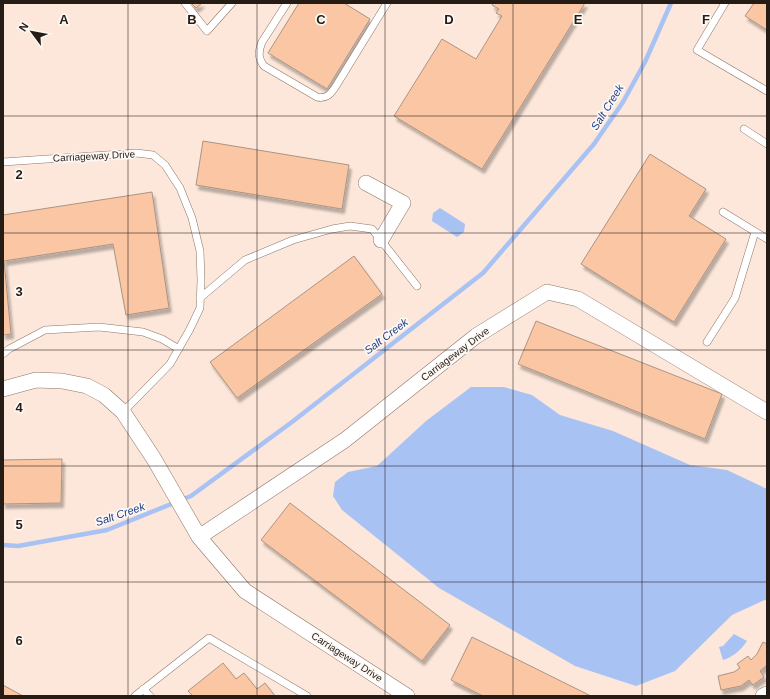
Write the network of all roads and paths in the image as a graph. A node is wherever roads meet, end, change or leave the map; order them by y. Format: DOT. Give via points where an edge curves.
graph roads {
  1 [pos="185,3"];
  2 [pos="232,3"];
  3 [pos="287,3"];
  4 [pos="387,3"];
  5 [pos="725,3"];
  6 [pos="767,92"];
  7 [pos="744,129"];
  8 [pos="767,144"];
  9 [pos="3,162"];
  10 [pos="366,183"];
  11 [pos="723,212"];
  12 [pos="755,232"];
  13 [pos="767,239"];
  14 [pos="381,240"];
  15 [pos="417,286"];
  16 [pos="200,298"];
  17 [pos="707,342"];
  18 [pos="179,349"];
  19 [pos="3,354"];
  20 [pos="3,389"];
  21 [pos="123,412"];
  22 [pos="767,412"];
  23 [pos="199,537"];
  24 [pos="143,689"];
  25 [pos="767,694"];
  26 [pos="135,696"];
  27 [pos="150,696"];
  28 [pos="307,696"];
  29 [pos="407,696"];
  30 [pos="763,696"];
  1 -- 2 [label="lane" via="207,31"];
  3 -- 4 [label="lane" via="262,42 259,59 264,66 316,97 322,98 329,96 336,86"];
  5 -- 6 [label="lane" via="697,50"];
  7 -- 8 [label="lane"];
  9 -- 16 [label="lane, Carriageway Drive" via="136,153 153,155 165,165 177,182 192,218 200,251"];
  10 -- 14 [label="street" via="403,203"];
  11 -- 12 [label="lane"];
  12 -- 13 [label="lane"];
  12 -- 17 [label="lane" via="735,298"];
  14 -- 15 [label="lane"];
  14 -- 16 [label="lane" via="372,229 350,226 293,240 245,260"];
  16 -- 18 [label="lane, Carriageway Drive" via="200,308"];
  18 -- 19 [label="lane" via="143,332 99,327 45,330"];
  18 -- 21 [label="lane, Carriageway Drive" via="170,364"];
  20 -- 21 [label="street, Carriageway Drive" via="36,380 62,381 87,386"];
  21 -- 23 [label="street, Carriageway Drive" via="154,459"];
  22 -- 23 [label="street, Carriageway Drive" via="578,299 547,292 476,336 345,440"];
  23 -- 29 [label="street, Carriageway Drive" via="245,591"];
  24 -- 26 [label="lane"];
  24 -- 27 [label="lane"];
  24 -- 28 [label="lane" via="209,638"];
  25 -- 30 [label="street"];
}
